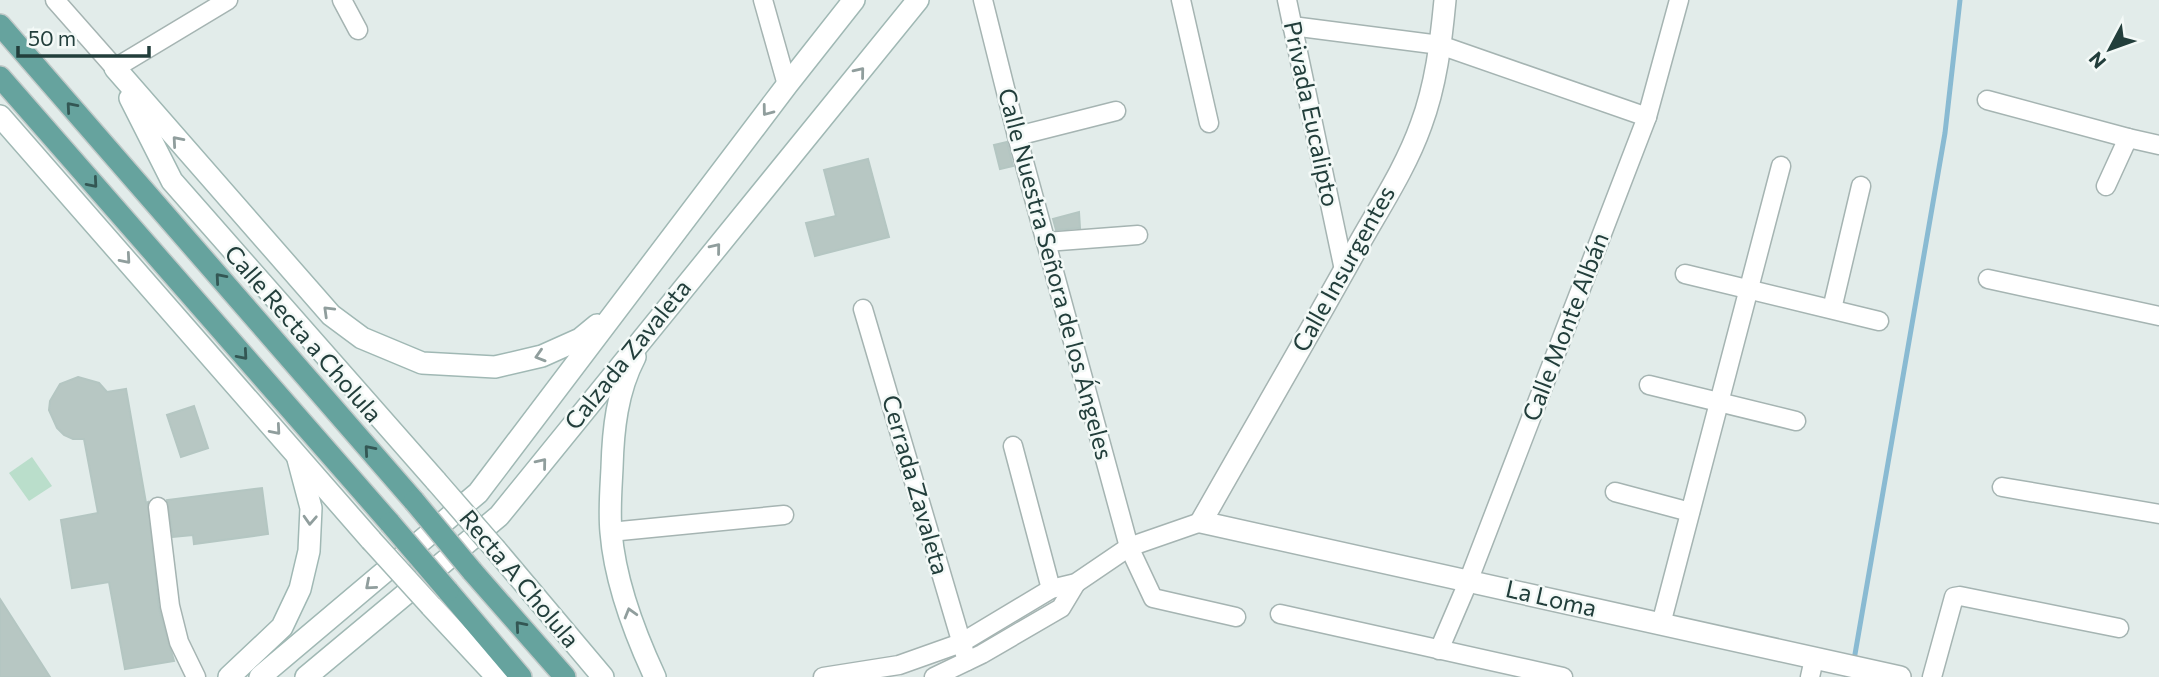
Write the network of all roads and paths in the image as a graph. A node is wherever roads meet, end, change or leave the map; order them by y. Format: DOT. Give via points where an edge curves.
graph roads {
  1 [pos="55,0"];
  2 [pos="228,0"];
  3 [pos="342,0"];
  4 [pos="763,0"];
  5 [pos="855,0"];
  6 [pos="918,0"];
  7 [pos="983,0"];
  8 [pos="1181,0"];
  9 [pos="1287,0"];
  10 [pos="1445,0"];
  11 [pos="1679,0"];
  12 [pos="0,25"];
  13 [pos="1292,26"];
  14 [pos="358,30"];
  15 [pos="1440,45"];
  16 [pos="115,68"];
  17 [pos="0,77"];
  18 [pos="787,85"];
  19 [pos="1987,100"];
  20 [pos="1116,111"];
  21 [pos="1647,117"];
  22 [pos="1209,123"];
  23 [pos="3,124"];
  24 [pos="1017,136"];
  25 [pos="2128,138"];
  26 [pos="2159,145"];
  27 [pos="1781,166"];
  28 [pos="1861,186"];
  29 [pos="2106,186"];
  30 [pos="1138,235"];
  31 [pos="1046,242"];
  32 [pos="1344,270"];
  33 [pos="1685,274"];
  34 [pos="1988,279"];
  35 [pos="1749,289"];
  36 [pos="618,308"];
  37 [pos="863,309"];
  38 [pos="1832,309"];
  39 [pos="2159,316"];
  40 [pos="1879,321"];
  41 [pos="652,325"];
  42 [pos="1649,385"];
  43 [pos="1719,402"];
  44 [pos="1796,421"];
  45 [pos="1013,446"];
  46 [pos="297,454"];
  47 [pos="2002,486"];
  48 [pos="1615,492"];
  49 [pos="158,507"];
  50 [pos="1690,512"];
  51 [pos="2159,514"];
  52 [pos="785,515"];
  53 [pos="1201,522"];
  54 [pos="611,532"];
  55 [pos="1129,547"];
  56 [pos="1468,581"];
  57 [pos="1076,583"];
  58 [pos="1051,589"];
  59 [pos="1280,614"];
  60 [pos="1236,617"];
  61 [pos="1661,624"];
  62 [pos="2119,628"];
  63 [pos="961,643"];
  64 [pos="1439,650"];
  65 [pos="967,661"];
  66 [pos="1812,668"];
  67 [pos="1846,671"];
  68 [pos="196,677"];
  69 [pos="229,677"];
  70 [pos="260,677"];
  71 [pos="306,677"];
  72 [pos="497,677"];
  73 [pos="521,677"];
  74 [pos="565,677"];
  75 [pos="603,677"];
  76 [pos="654,677"];
  77 [pos="823,677"];
  78 [pos="934,677"];
  79 [pos="1563,677"];
  80 [pos="1900,677"];
  81 [pos="1932,677"];
  1 -- 16 [label="street"];
  2 -- 16 [label="street"];
  3 -- 14 [label="street"];
  4 -- 18 [label="street"];
  5 -- 18 [label="main road, Calzada Zavaleta"];
  41 -- 6 [label="main road, Calzada Zavaleta, one-way"];
  7 -- 24 [label="street, Calle Nuestra Señora de los Ángeles"];
  8 -- 22 [label="street"];
  9 -- 13 [label="street, Privada Eucalipto"];
  10 -- 15 [label="main road, Calle Insurgentes"];
  11 -- 21 [label="street, Calle Monte Albán"];
  74 -- 12 [label="main road, Calle Recta a Cholula, one-way, bridge"];
  13 -- 15 [label="street"];
  13 -- 32 [label="street, Privada Eucalipto"];
  15 -- 21 [label="street"];
  15 -- 32 [label="main road, Calle Insurgentes" via="1421,127"];
  36 -- 16 [label="main road, one-way" via="580,339 542,356 495,367 422,363 362,338 331,315"];
  16 -- 75 [label="main road, Recta A Cholula, bridge" via="172,181"];
  17 -- 73 [label="main road, one-way, bridge"];
  18 -- 36 [label="main road, Calzada Zavaleta, one-way"];
  19 -- 25 [label="street"];
  20 -- 24 [label="street"];
  21 -- 56 [label="street, Calle Monte Albán"];
  23 -- 46 [label="main road, one-way"];
  24 -- 31 [label="street, Calle Nuestra Señora de los Ángeles"];
  25 -- 26 [label="street"];
  25 -- 29 [label="street"];
  27 -- 35 [label="street"];
  28 -- 38 [label="street"];
  30 -- 31 [label="street"];
  31 -- 55 [label="street, Calle Nuestra Señora de los Ángeles"];
  32 -- 53 [label="main road, Calle Insurgentes"];
  33 -- 35 [label="street"];
  34 -- 39 [label="street"];
  35 -- 38 [label="street"];
  35 -- 43 [label="street"];
  36 -- 70 [label="main road, Calzada Zavaleta, one-way" via="478,493"];
  37 -- 63 [label="street, Cerrada Zavaleta"];
  38 -- 40 [label="street"];
  41 -- 54 [label="main road" via="626,374 613,435"];
  71 -- 41 [label="main road, Calzada Zavaleta, one-way" via="499,516"];
  42 -- 43 [label="street"];
  43 -- 44 [label="street"];
  43 -- 50 [label="street"];
  45 -- 58 [label="street"];
  46 -- 69 [label="main road, one-way" via="311,508 309,551 300,589 282,627"];
  46 -- 72 [label="main road, bridge"];
  47 -- 51 [label="street"];
  48 -- 50 [label="street"];
  49 -- 68 [label="street" via="170,606 179,642"];
  50 -- 61 [label="street"];
  52 -- 54 [label="street"];
  53 -- 55 [label="street"];
  53 -- 56 [label="main road, La Loma"];
  76 -- 54 [label="main road, one-way" via="638,640"];
  55 -- 57 [label="street"];
  55 -- 60 [label="street, Calle Nuestra Señora de los Ángeles" via="1153,598"];
  56 -- 61 [label="main road, La Loma"];
  56 -- 64 [label="street, Calle Monte Albán"];
  57 -- 58 [label="street"];
  57 -- 65 [label="street" via="1061,608"];
  58 -- 63 [label="street"];
  59 -- 64 [label="street"];
  61 -- 66 [label="main road, La Loma"];
  62 -- 81 [label="street" via="1954,597"];
  63 -- 65 [label="street, Cerrada Zavaleta"];
  63 -- 77 [label="street" via="899,666"];
  64 -- 79 [label="street"];
  65 -- 78 [label="street"];
  66 -- 67 [label="main road, La Loma"];
  67 -- 80 [label="main road, La Loma"];
}
